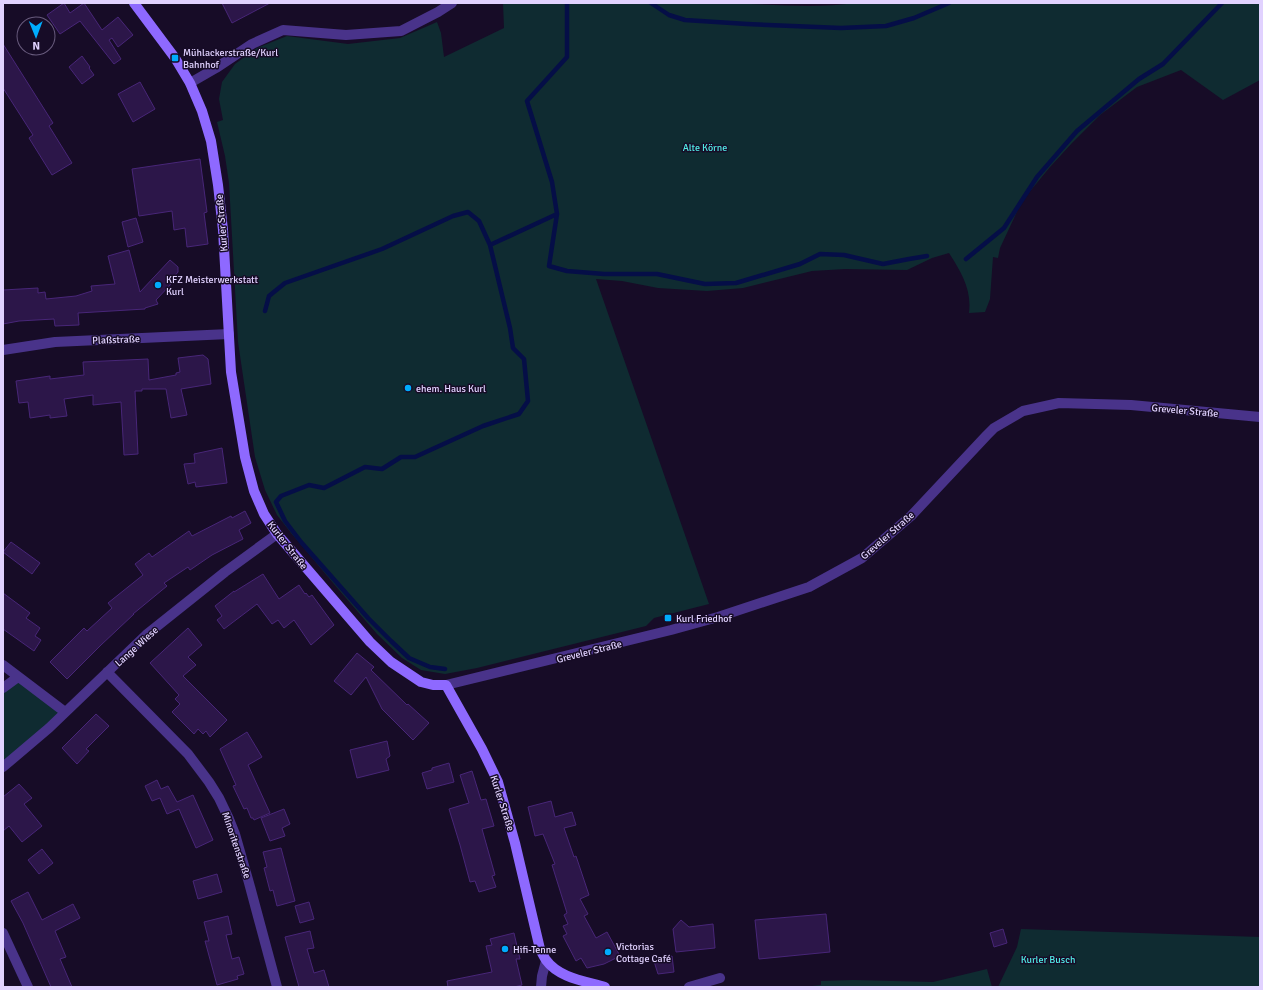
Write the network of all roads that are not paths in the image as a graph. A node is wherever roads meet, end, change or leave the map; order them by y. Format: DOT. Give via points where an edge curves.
graph roads {
  1 [pos="134,3"];
  2 [pos="452,3"];
  3 [pos="190,83"];
  4 [pos="229,334"];
  5 [pos="3,350"];
  6 [pos="1260,416"];
  7 [pos="277,534"];
  8 [pos="3,665"];
  9 [pos="107,672"];
  10 [pos="18,677"];
  11 [pos="446,685"];
  12 [pos="3,688"];
  13 [pos="65,712"];
  14 [pos="3,767"];
  15 [pos="3,932"];
  16 [pos="546,961"];
  17 [pos="720,978"];
  18 [pos="28,987"];
  19 [pos="277,987"];
  20 [pos="541,987"];
  21 [pos="605,987"];
  22 [pos="689,987"];
  1 -- 3 [label="main road, Kurler Straße" via="175,58"];
  2 -- 3 [label="street" via="401,31 346,35 283,30 252,44"];
  3 -- 4 [label="main road, Kurler Straße" via="202,110 211,141 218,185"];
  4 -- 5 [label="street, Plaßstraße" via="55,342"];
  4 -- 7 [label="main road, Kurler Straße" via="231,372 245,458 254,491 264,514"];
  6 -- 11 [label="street, Greveler Straße" via="1131,405 1059,403 1024,411 987,434 911,516 862,558 809,587 671,630"];
  7 -- 9 [label="street, Lange Wiese" via="146,635"];
  7 -- 11 [label="main road, Kurler Straße" via="349,619 391,662 421,682"];
  8 -- 10 [label="street"];
  9 -- 13 [label="street, Lange Wiese"];
  9 -- 19 [label="street, Minoritenstraße" via="188,754 219,798 235,834"];
  10 -- 12 [label="street"];
  10 -- 13 [label="street"];
  11 -- 16 [label="main road, Kurler Straße" via="498,782 536,936"];
  13 -- 14 [label="street, Lange Wiese"];
  15 -- 18 [label="street"];
  16 -- 20 [label="street"];
  16 -- 21 [label="main road, Kurler Straße" via="566,976"];
  17 -- 22 [label="street"];
}
